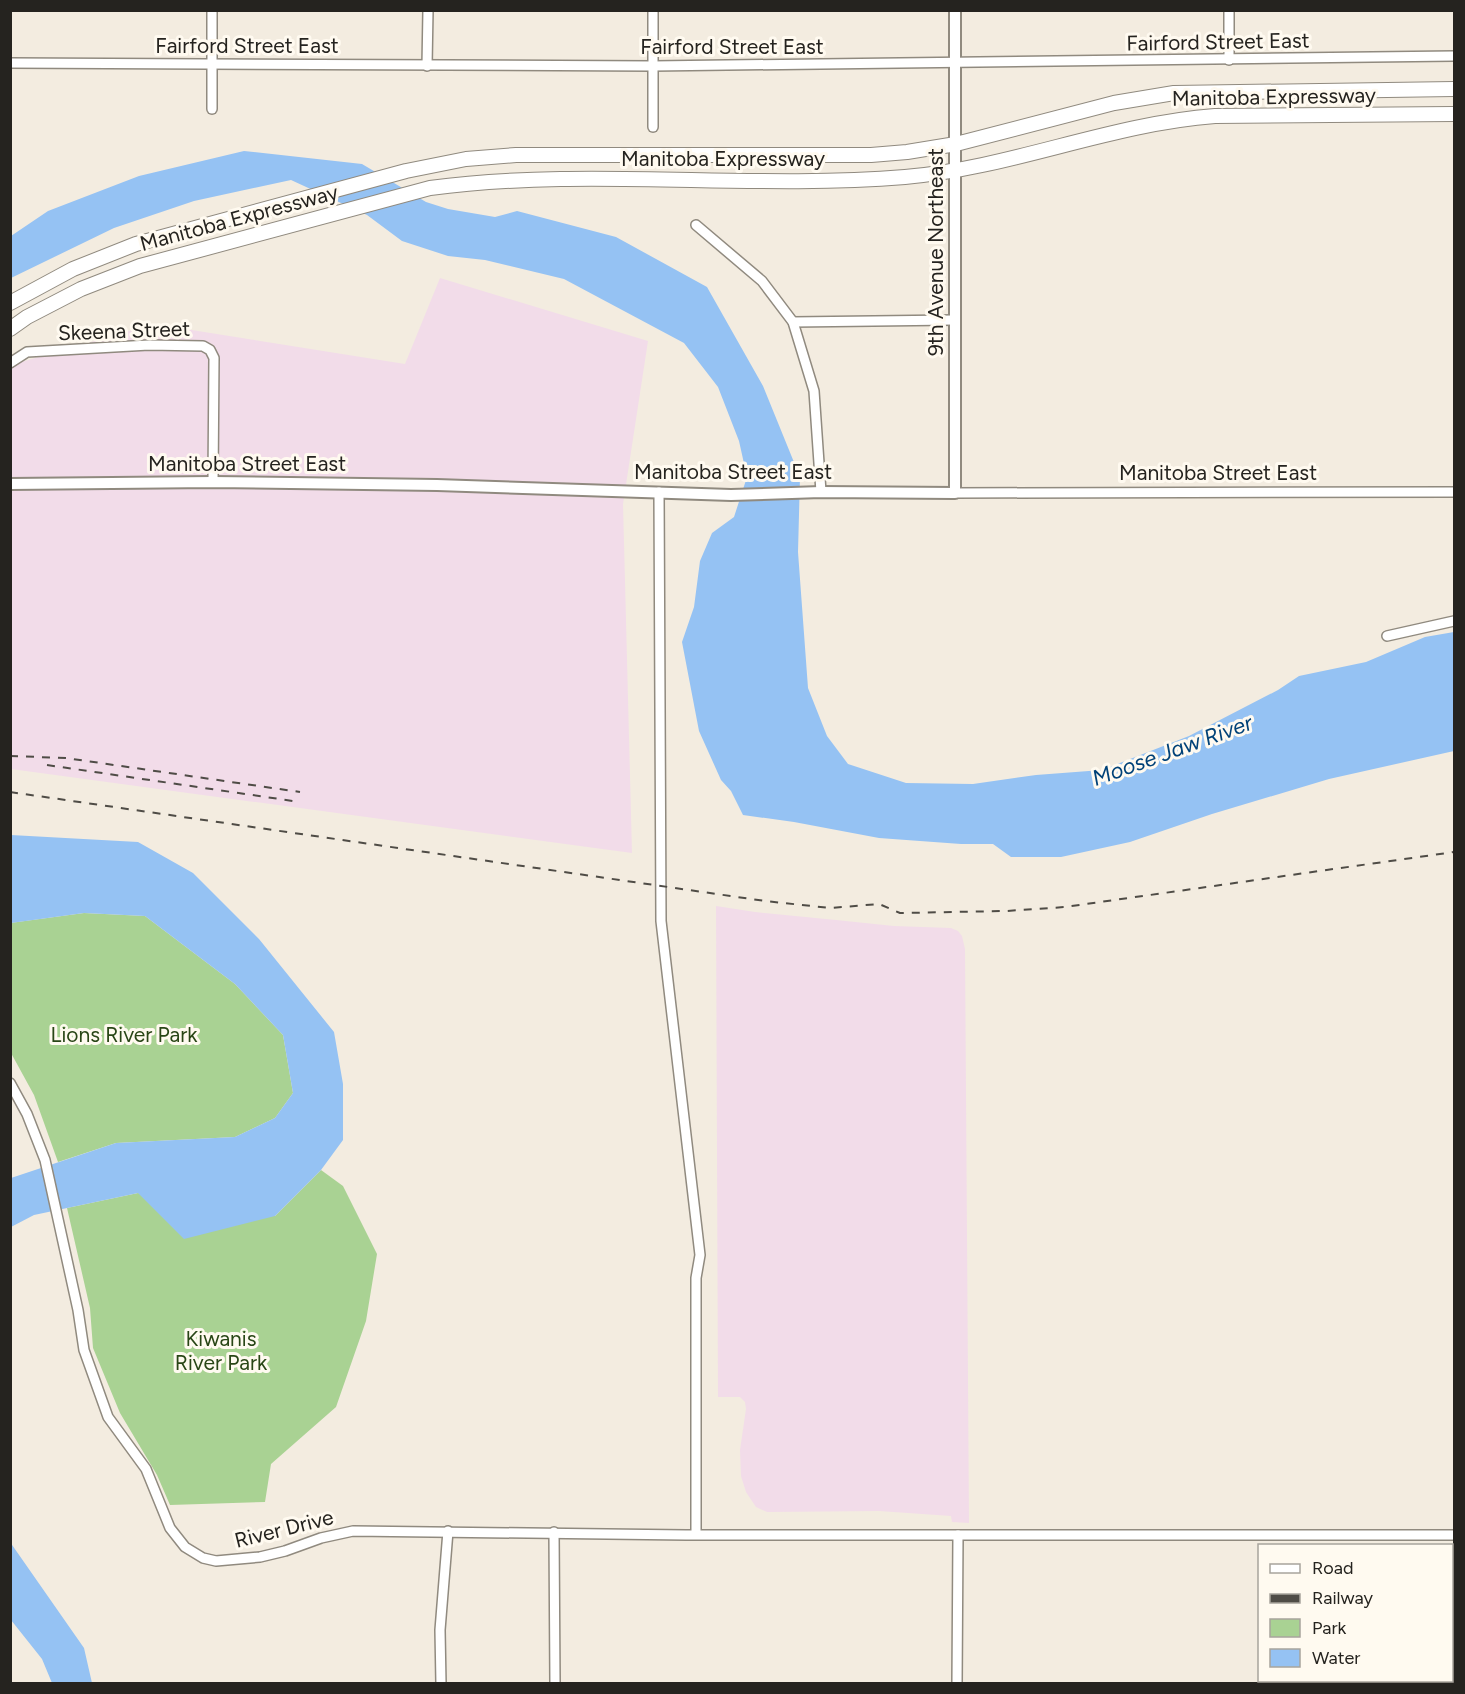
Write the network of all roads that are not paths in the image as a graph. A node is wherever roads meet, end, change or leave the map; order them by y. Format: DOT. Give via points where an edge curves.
graph roads {
  1 [pos="212,10"];
  2 [pos="428,10"];
  3 [pos="653,10"];
  4 [pos="956,10"];
  5 [pos="1229,10"];
  6 [pos="1455,56"];
  7 [pos="1229,60"];
  8 [pos="10,63"];
  9 [pos="212,63"];
  10 [pos="956,64"];
  11 [pos="427,66"];
  12 [pos="652,66"];
  13 [pos="1455,89"];
  14 [pos="212,109"];
  15 [pos="1455,114"];
  16 [pos="653,127"];
  17 [pos="957,144"];
  18 [pos="956,171"];
  19 [pos="696,225"];
  20 [pos="10,303"];
  21 [pos="954,321"];
  22 [pos="793,322"];
  23 [pos="10,328"];
  24 [pos="10,363"];
  25 [pos="213,483"];
  26 [pos="10,484"];
  27 [pos="659,492"];
  28 [pos="821,492"];
  29 [pos="1455,492"];
  30 [pos="955,493"];
  31 [pos="1455,621"];
  32 [pos="1387,636"];
  33 [pos="10,1083"];
  34 [pos="19,1098"];
  35 [pos="10,1104"];
  36 [pos="448,1531"];
  37 [pos="554,1532"];
  38 [pos="691,1534"];
  39 [pos="958,1535"];
  40 [pos="1455,1535"];
  41 [pos="441,1683"];
  42 [pos="555,1683"];
  43 [pos="957,1683"];
  1 -- 9 [label="street"];
  2 -- 11 [label="street"];
  3 -- 12 [label="street"];
  4 -- 10 [label="street, 9th Avenue Northeast"];
  5 -- 7 [label="street"];
  6 -- 7 [label="street, Fairford Street East"];
  7 -- 10 [label="street, Fairford Street East"];
  8 -- 9 [label="street, Fairford Street East"];
  9 -- 11 [label="street, Fairford Street East"];
  9 -- 14 [label="street"];
  10 -- 12 [label="street, Fairford Street East"];
  10 -- 17 [label="street, 9th Avenue Northeast"];
  11 -- 12 [label="street, Fairford Street East"];
  12 -- 16 [label="street"];
  13 -- 17 [label="main road, Manitoba Expressway" via="1174,93 1114,103"];
  15 -- 18 [label="main road, Manitoba Expressway" via="1186,118 1128,128"];
  17 -- 18 [label="street, 9th Avenue Northeast"];
  17 -- 20 [label="main road, Manitoba Expressway" via="871,155 516,155 466,159 406,171 136,244 73,269"];
  18 -- 21 [label="street, 9th Avenue Northeast"];
  18 -- 23 [label="main road, Manitoba Expressway" via="840,180 553,179 430,188 140,266 81,289"];
  19 -- 22 [label="street" via="762,281"];
  21 -- 22 [label="street"];
  21 -- 30 [label="street, 9th Avenue Northeast"];
  22 -- 28 [label="street" via="814,391"];
  24 -- 25 [label="street, Skeena Street" via="27,352 148,345 203,346 210,350 214,358"];
  25 -- 26 [label="street, Manitoba Street East"];
  25 -- 27 [label="street, Manitoba Street East" via="437,484"];
  27 -- 28 [label="street, Manitoba Street East"];
  27 -- 38 [label="street" via="661,921 700,1255 696,1278"];
  28 -- 30 [label="street, Manitoba Street East"];
  29 -- 30 [label="street, Manitoba Street East"];
  31 -- 32 [label="street"];
  33 -- 34 [label="street"];
  34 -- 35 [label="street"];
  34 -- 36 [label="street, River Drive" via="46,1166 84,1350 108,1417 146,1469 170,1528 185,1548 216,1562 233,1561 353,1531"];
  36 -- 37 [label="street, River Drive"];
  36 -- 41 [label="street" via="440,1630"];
  37 -- 38 [label="street, River Drive"];
  37 -- 42 [label="street"];
  38 -- 39 [label="street, River Drive"];
  39 -- 40 [label="street, River Drive"];
  39 -- 43 [label="street"];
}
